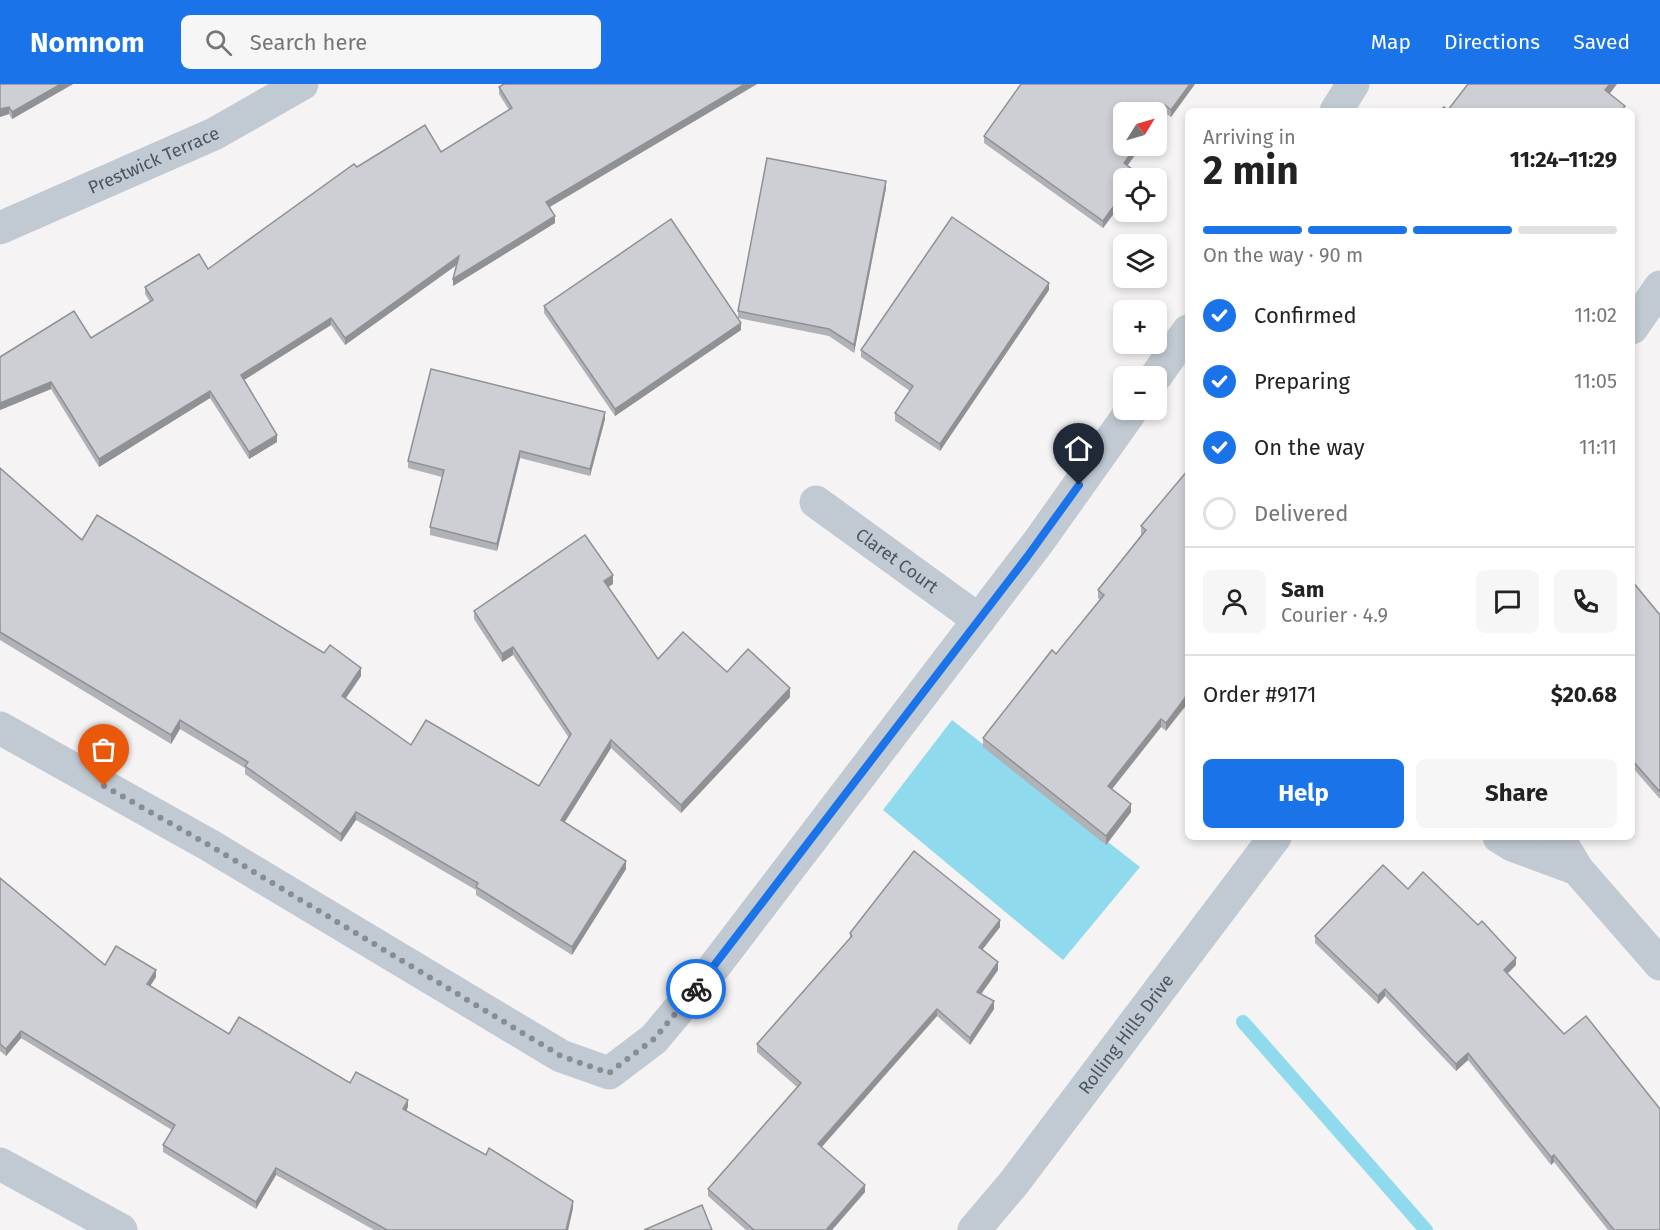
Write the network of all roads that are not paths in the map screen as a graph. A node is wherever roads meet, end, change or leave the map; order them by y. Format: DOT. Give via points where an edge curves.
graph roads {
  1 [pos="302,84"];
  2 [pos="1353,84"];
  3 [pos="1337,108"];
  4 [pos="0,228"];
  5 [pos="1660,287"];
  6 [pos="1635,324"];
  7 [pos="1185,335"];
  8 [pos="1163,366"];
  9 [pos="1125,420"];
  10 [pos="816,502"];
  11 [pos="979,620"];
  12 [pos="0,728"];
  13 [pos="1273,840"];
  14 [pos="1504,840"];
  15 [pos="1560,840"];
  16 [pos="1576,868"];
  17 [pos="1660,964"];
  18 [pos="0,1164"];
  19 [pos="121,1230"];
  20 [pos="974,1230"];
  1 -- 4 [label="street, Prestwick Terrace" via="214,134"];
  2 -- 3 [label="street"];
  5 -- 6 [label="street"];
  7 -- 8 [label="street"];
  9 -- 11 [label="street"];
  10 -- 11 [label="street, Claret Court"];
  11 -- 12 [label="street" via="714,967 654,1039 609,1073 561,1056 209,845"];
  13 -- 20 [label="street, Rolling Hills Drive" via="1027,1166"];
  14 -- 16 [label="street"];
  15 -- 16 [label="street"];
  16 -- 17 [label="street"];
  18 -- 19 [label="street"];
}
